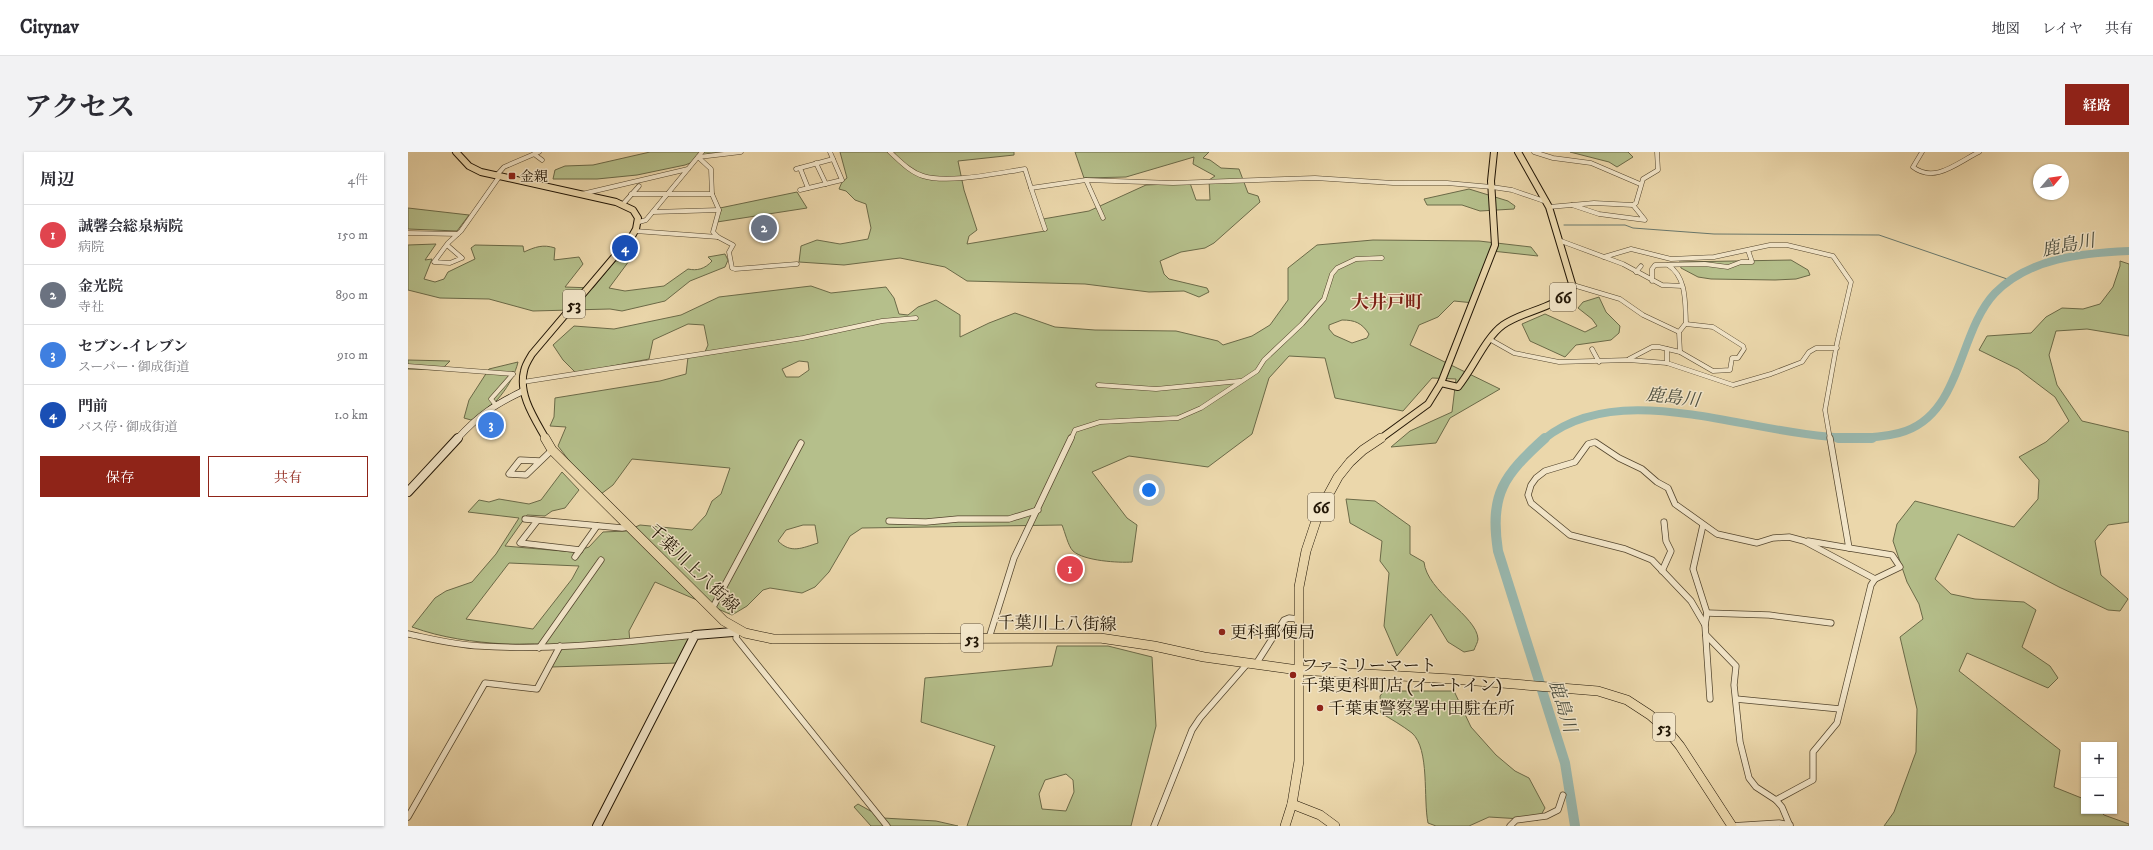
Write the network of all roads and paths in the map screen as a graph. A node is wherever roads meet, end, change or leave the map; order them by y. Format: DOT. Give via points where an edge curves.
graph roads {
  1 [pos="457,152"];
  2 [pos="539,152"];
  3 [pos="702,152"];
  4 [pos="741,152"];
  5 [pos="830,152"];
  6 [pos="890,152"];
  7 [pos="1494,152"];
  8 [pos="1518,152"];
  9 [pos="1534,152"];
  10 [pos="1657,152"];
  11 [pos="1922,152"];
  12 [pos="1978,152"];
  13 [pos="534,154"];
  14 [pos="698,157"];
  15 [pos="833,159"];
  16 [pos="542,160"];
  17 [pos="816,163"];
  18 [pos="688,169"];
  19 [pos="497,176"];
  20 [pos="1086,180"];
  21 [pos="826,184"];
  22 [pos="1491,184"];
  23 [pos="1640,184"];
  24 [pos="639,186"];
  25 [pos="808,188"];
  26 [pos="1031,188"];
  27 [pos="800,190"];
  28 [pos="582,194"];
  29 [pos="631,194"];
  30 [pos="712,194"];
  31 [pos="667,195"];
  32 [pos="623,204"];
  33 [pos="1548,205"];
  34 [pos="1571,205"];
  35 [pos="1632,205"];
  36 [pos="719,210"];
  37 [pos="653,212"];
  38 [pos="1103,218"];
  39 [pos="639,222"];
  40 [pos="1045,229"];
  41 [pos="635,231"];
  42 [pos="408,233"];
  43 [pos="458,234"];
  44 [pos="707,237"];
  45 [pos="718,237"];
  46 [pos="1560,241"];
  47 [pos="725,242"];
  48 [pos="447,245"];
  49 [pos="1748,250"];
  50 [pos="1655,256"];
  51 [pos="1604,257"];
  52 [pos="1382,258"];
  53 [pos="798,264"];
  54 [pos="1668,264"];
  55 [pos="1655,265"];
  56 [pos="1641,266"];
  57 [pos="1636,272"];
  58 [pos="1652,281"];
  59 [pos="1573,285"];
  60 [pos="1682,286"];
  61 [pos="916,318"];
  62 [pos="1686,324"];
  63 [pos="1679,332"];
  64 [pos="1491,340"];
  65 [pos="1837,348"];
  66 [pos="1592,349"];
  67 [pos="1667,349"];
  68 [pos="1680,352"];
  69 [pos="1628,360"];
  70 [pos="1599,362"];
  71 [pos="1667,362"];
  72 [pos="408,366"];
  73 [pos="1240,381"];
  74 [pos="1441,383"];
  75 [pos="1098,385"];
  76 [pos="523,387"];
  77 [pos="495,404"];
  78 [pos="801,443"];
  79 [pos="552,450"];
  80 [pos="540,461"];
  81 [pos="408,492"];
  82 [pos="1038,510"];
  83 [pos="525,519"];
  84 [pos="537,521"];
  85 [pos="889,521"];
  86 [pos="1664,522"];
  87 [pos="1703,525"];
  88 [pos="597,526"];
  89 [pos="629,527"];
  90 [pos="1804,541"];
  91 [pos="1849,548"];
  92 [pos="580,550"];
  93 [pos="575,556"];
  94 [pos="602,560"];
  95 [pos="1662,570"];
  96 [pos="1875,579"];
  97 [pos="712,609"];
  98 [pos="1707,613"];
  99 [pos="1298,618"];
  100 [pos="1831,623"];
  101 [pos="1705,625"];
  102 [pos="737,630"];
  103 [pos="408,634"];
  104 [pos="1706,634"];
  105 [pos="695,635"];
  106 [pos="989,638"];
  107 [pos="560,646"];
  108 [pos="539,648"];
  109 [pos="1252,664"];
  110 [pos="1298,670"];
  111 [pos="1710,699"];
  112 [pos="1736,699"];
  113 [pos="1840,709"];
  114 [pos="1563,795"];
  115 [pos="1776,800"];
  116 [pos="1292,804"];
  117 [pos="408,817"];
  118 [pos="597,826"];
  119 [pos="887,826"];
  120 [pos="1154,826"];
  121 [pos="1285,826"];
  122 [pos="1335,826"];
  123 [pos="1510,826"];
  124 [pos="1732,826"];
  125 [pos="1790,826"];
  1 -- 19 [label="main road" via="472,168"];
  2 -- 13 [label="street"];
  3 -- 14 [label="street"];
  4 -- 14 [label="street"];
  5 -- 15 [label="street"];
  6 -- 26 [label="street" via="914,171 926,176 954,177 1025,169"];
  7 -- 22 [label="main road"];
  8 -- 33 [label="main road, 66"];
  9 -- 23 [label="street" via="1553,158 1591,163"];
  10 -- 23 [label="street" via="1658,170 1643,179"];
  11 -- 12 [label="street" via="1913,167 1929,175 1950,169"];
  13 -- 16 [label="street"];
  13 -- 19 [label="street" via="504,167"];
  14 -- 18 [label="street"];
  14 -- 30 [label="street" via="711,169"];
  15 -- 17 [label="street"];
  15 -- 21 [label="street" via="842,180"];
  17 -- 21 [label="street"];
  17 -- 25 [label="street" via="798,168"];
  18 -- 28 [label="street"];
  18 -- 31 [label="street"];
  19 -- 28 [label="main road"];
  19 -- 43 [label="street" via="486,200"];
  20 -- 22 [label="street" via="1173,183 1315,178 1393,183"];
  20 -- 26 [label="street"];
  20 -- 38 [label="street"];
  21 -- 25 [label="street"];
  22 -- 33 [label="street"];
  22 -- 74 [label="main road, 66" via="1495,245"];
  23 -- 35 [label="street" via="1636,203"];
  24 -- 29 [label="street"];
  25 -- 27 [label="street"];
  26 -- 40 [label="street"];
  28 -- 32 [label="main road"];
  29 -- 31 [label="street"];
  29 -- 32 [label="street"];
  30 -- 31 [label="street"];
  30 -- 36 [label="street"];
  31 -- 37 [label="street"];
  32 -- 39 [label="main road" via="634,211"];
  33 -- 34 [label="street"];
  33 -- 46 [label="main road, 66"];
  34 -- 35 [label="street"];
  34 -- 35 [label="street" via="1599,214 1645,220"];
  36 -- 37 [label="street"];
  36 -- 45 [label="street" via="713,232"];
  37 -- 39 [label="street" via="646,220"];
  39 -- 41 [label="main road, 53"];
  41 -- 44 [label="street"];
  41 -- 76 [label="main road, 53" via="536,348 526,366"];
  42 -- 43 [label="street"];
  43 -- 48 [label="street"];
  44 -- 45 [label="street"];
  44 -- 47 [label="street"];
  45 -- 47 [label="street"];
  46 -- 51 [label="street"];
  46 -- 59 [label="main road, 66"];
  47 -- 53 [label="street" via="733,245 729,252 732,268 735,269"];
  48 -- 48 [label="street" via="462,258 450,263 434,262"];
  49 -- 50 [label="street" via="1714,257 1670,260"];
  49 -- 54 [label="street" via="1752,262 1740,262 1728,267"];
  49 -- 65 [label="street" via="1770,245 1787,245 1833,256 1852,282"];
  50 -- 51 [label="street" via="1631,249"];
  50 -- 55 [label="street"];
  51 -- 57 [label="street"];
  52 -- 73 [label="street" via="1356,259 1337,268 1332,274 1331,284 1324,299 1311,315 1264,360 1257,371"];
  54 -- 55 [label="street"];
  54 -- 60 [label="street" via="1674,269"];
  55 -- 58 [label="street" via="1652,269"];
  56 -- 57 [label="street"];
  57 -- 58 [label="street"];
  58 -- 60 [label="street" via="1662,285"];
  59 -- 63 [label="street" via="1620,299 1643,315"];
  59 -- 64 [label="main road, 66" via="1569,292 1550,305 1503,325"];
  60 -- 62 [label="street"];
  61 -- 76 [label="street" via="882,321 803,338 578,372"];
  62 -- 63 [label="street"];
  62 -- 68 [label="street" via="1713,328 1744,349 1738,358 1732,358 1730,370 1725,372 1713,371"];
  63 -- 68 [label="street"];
  64 -- 70 [label="street" via="1514,353 1536,358 1559,362"];
  64 -- 74 [label="main road, 66" via="1468,377 1458,387"];
  65 -- 71 [label="street" via="1816,348 1809,352 1802,362 1733,385"];
  65 -- 91 [label="street" via="1825,410"];
  66 -- 70 [label="street"];
  67 -- 68 [label="street"];
  67 -- 69 [label="street" via="1652,347"];
  67 -- 71 [label="street"];
  69 -- 70 [label="street"];
  69 -- 71 [label="street"];
  72 -- 77 [label="street" via="513,374 491,399"];
  73 -- 75 [label="street" via="1156,389"];
  73 -- 82 [label="street" via="1223,395 1182,416 1100,422 1075,430"];
  74 -- 99 [label="main road, 66" via="1430,403 1355,457 1342,469 1330,488 1321,506 1300,572"];
  76 -- 77 [label="street"];
  76 -- 79 [label="main road, 千葉川上八街線 / 53" via="532,414"];
  77 -- 81 [label="street" via="473,420"];
  78 -- 97 [label="street"];
  79 -- 80 [label="street"];
  79 -- 89 [label="main road, 千葉川上八街線 / 53"];
  80 -- 80 [label="street" via="526,474 510,474 520,460"];
  82 -- 85 [label="street" via="1009,519"];
  82 -- 106 [label="street" via="1014,558"];
  83 -- 84 [label="street"];
  84 -- 88 [label="street"];
  84 -- 92 [label="street" via="520,543"];
  86 -- 95 [label="street" via="1666,541 1671,551"];
  87 -- 90 [label="street" via="1717,534 1737,540 1757,543 1789,537"];
  87 -- 95 [label="street" via="1675,504 1668,488 1642,469 1595,442 1588,444 1575,462 1545,471 1531,485 1528,495 1531,503 1570,535 1638,554 1652,560"];
  87 -- 98 [label="street" via="1693,568"];
  88 -- 89 [label="street"];
  88 -- 92 [label="street"];
  89 -- 97 [label="main road, 千葉川上八街線 / 53"];
  90 -- 91 [label="street"];
  90 -- 96 [label="street"];
  91 -- 96 [label="street" via="1892,555 1900,567"];
  92 -- 93 [label="street"];
  94 -- 108 [label="street"];
  95 -- 101 [label="street" via="1691,601"];
  96 -- 113 [label="street" via="1871,585"];
  97 -- 102 [label="main road, 千葉川上八街線 / 53"];
  98 -- 100 [label="street" via="1796,616"];
  98 -- 101 [label="street"];
  99 -- 109 [label="street" via="1284,620"];
  99 -- 110 [label="main road, 66"];
  101 -- 104 [label="street"];
  102 -- 105 [label="street"];
  102 -- 106 [label="main road, 千葉川上八街線 / 53" via="772,639"];
  102 -- 119 [label="street" via="736,638 762,667 866,803"];
  103 -- 108 [label="street" via="515,649"];
  104 -- 111 [label="street"];
  104 -- 112 [label="street" via="1736,666"];
  105 -- 107 [label="street"];
  105 -- 118 [label="street"];
  106 -- 109 [label="main road, 千葉川上八街線 / 53" via="1115,639"];
  107 -- 108 [label="street"];
  107 -- 117 [label="street" via="537,689 485,683"];
  109 -- 110 [label="main road, 千葉川上八街線 / 53"];
  109 -- 120 [label="street" via="1200,718 1192,730"];
  110 -- 116 [label="main road, 66" via="1299,761"];
  110 -- 124 [label="main road, 千葉川上八街線 / 53" via="1553,686 1612,694 1627,700 1650,715 1667,730"];
  112 -- 113 [label="street"];
  112 -- 115 [label="street" via="1740,742 1749,778 1756,787"];
  113 -- 115 [label="street" via="1835,727 1813,752 1812,780"];
  114 -- 123 [label="street" via="1558,810 1546,816 1516,820"];
  115 -- 125 [label="street"];
  116 -- 121 [label="main road, 66"];
  116 -- 122 [label="main road" via="1314,811"];
  124 -- 125 [label="street" via="1779,823"];
}
